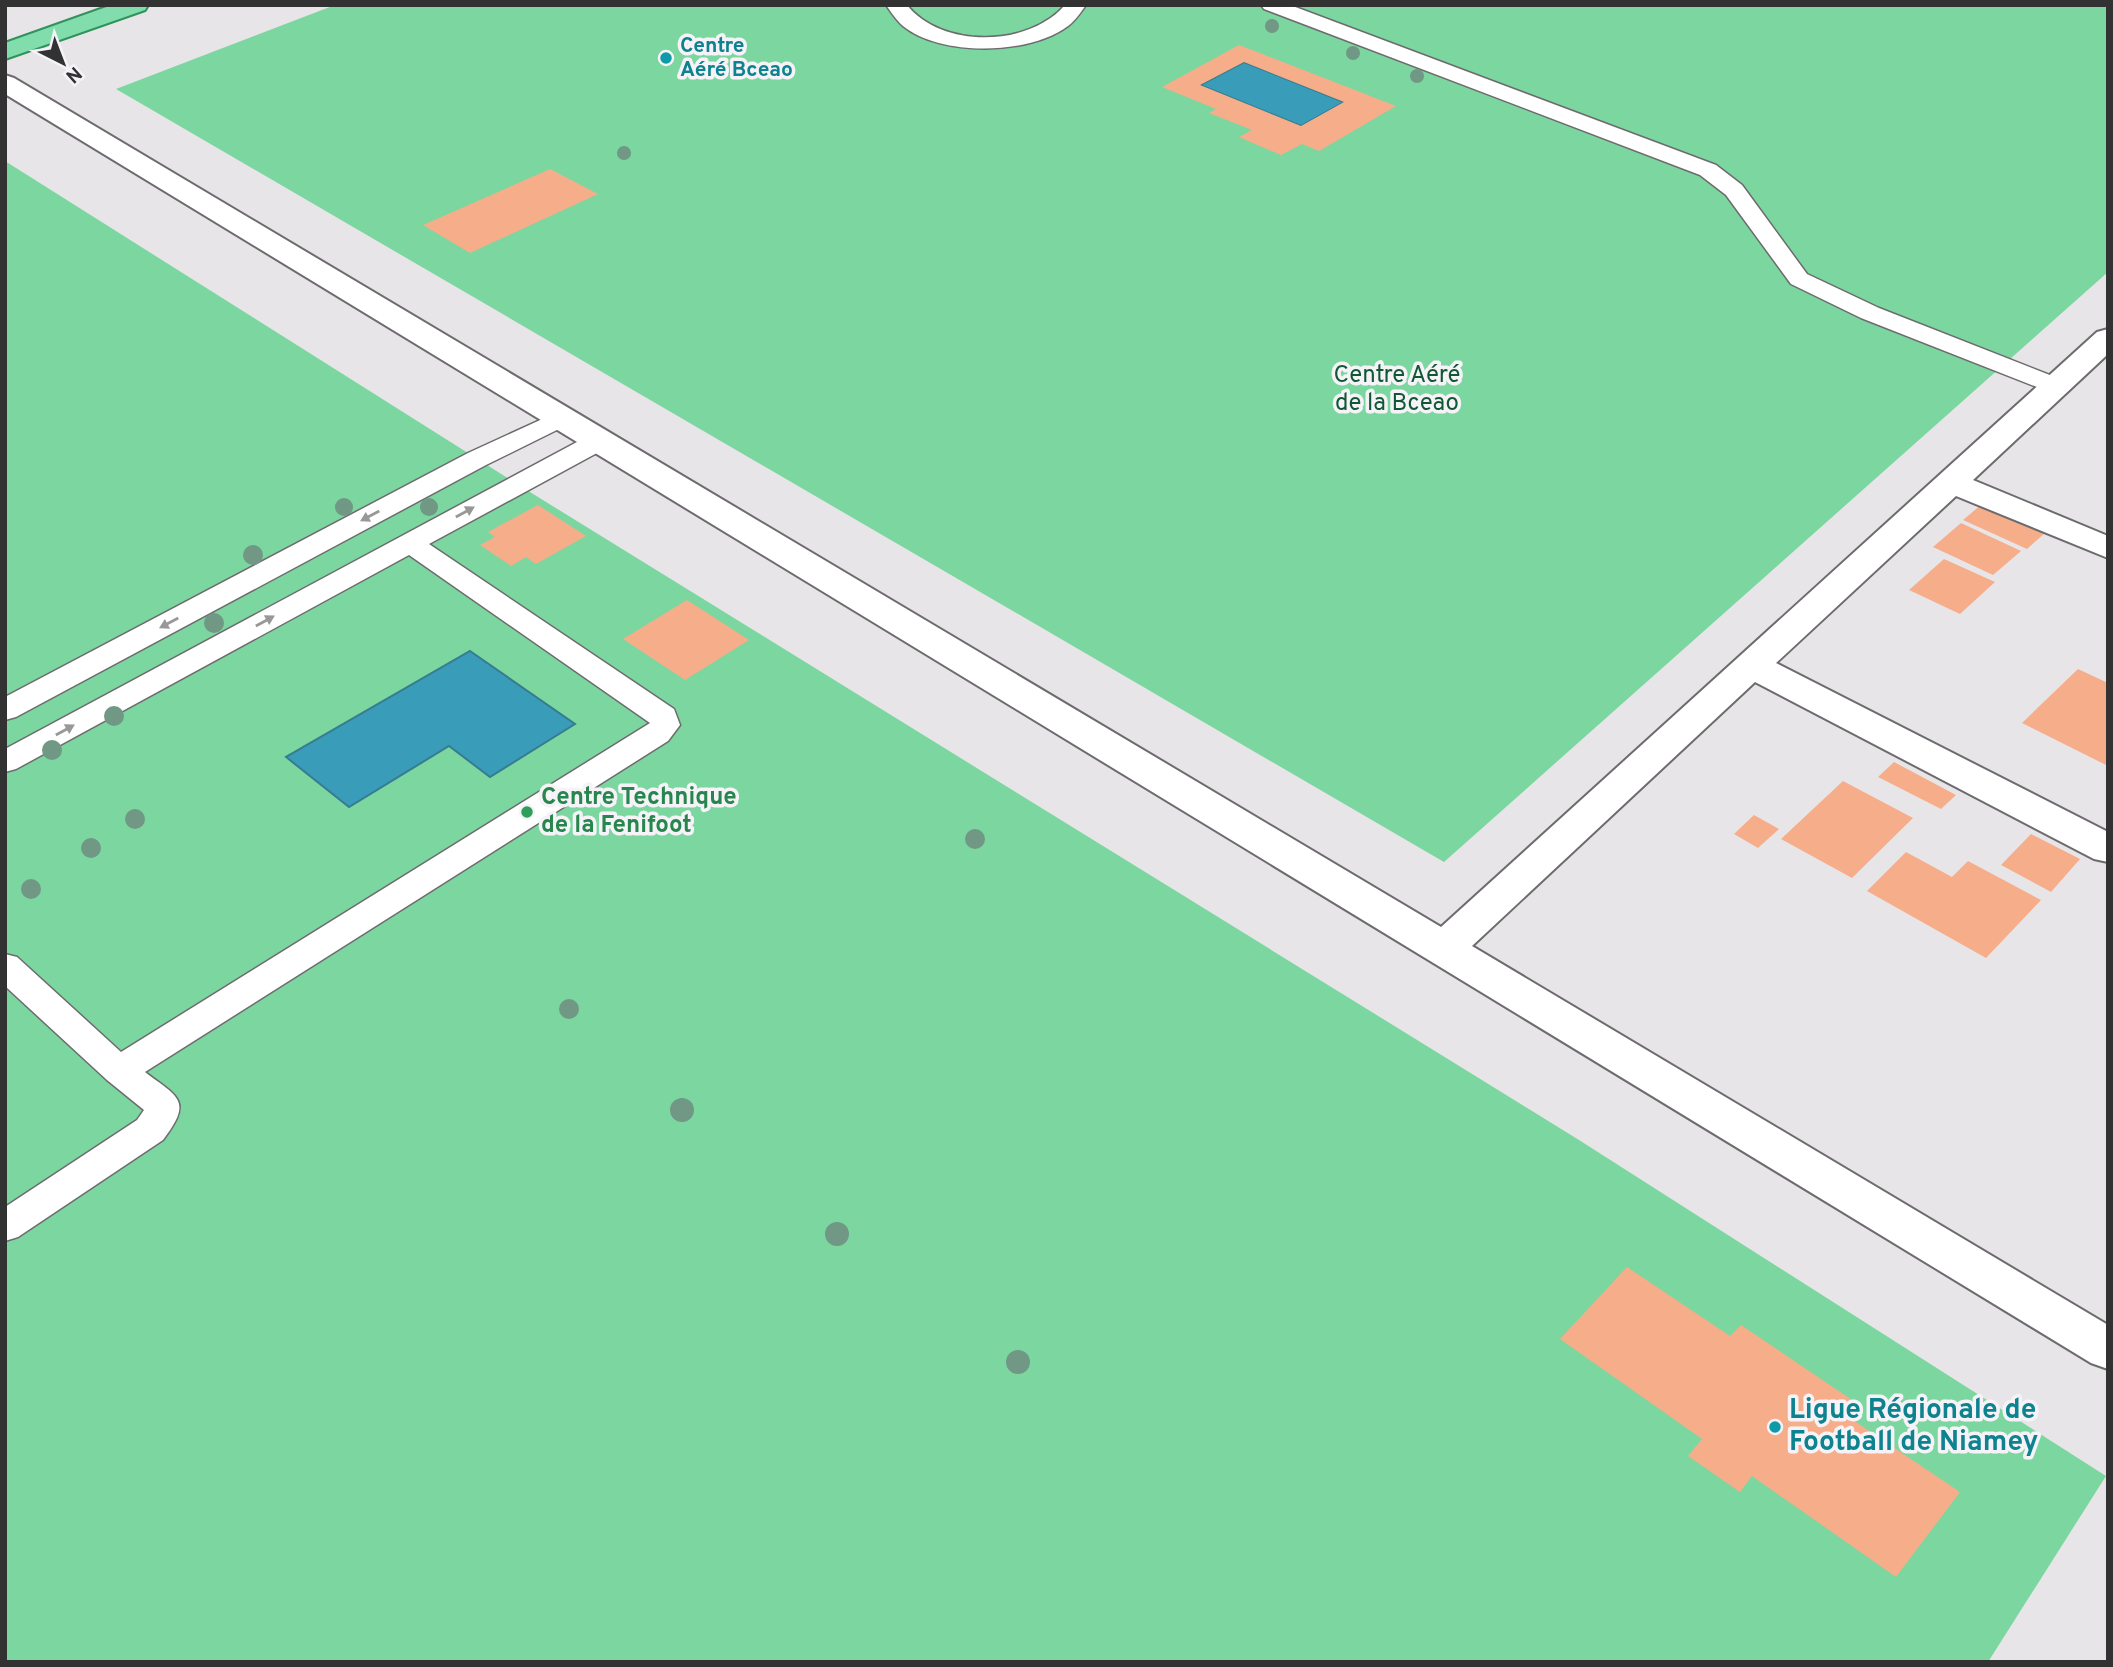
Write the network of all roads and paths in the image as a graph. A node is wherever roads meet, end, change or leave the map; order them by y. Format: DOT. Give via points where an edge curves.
graph roads {
  1 [pos="136,5"];
  2 [pos="896,5"];
  3 [pos="1076,5"];
  4 [pos="1271,5"];
  5 [pos="5,52"];
  6 [pos="5,83"];
  7 [pos="2108,338"];
  8 [pos="2056,386"];
  9 [pos="562,418"];
  10 [pos="599,441"];
  11 [pos="1951,482"];
  12 [pos="409,543"];
  13 [pos="2108,548"];
  14 [pos="1752,666"];
  15 [pos="5,709"];
  16 [pos="5,762"];
  17 [pos="2108,849"];
  18 [pos="1443,949"];
  19 [pos="5,966"];
  20 [pos="119,1070"];
  21 [pos="5,1226"];
  22 [pos="2108,1349"];
  1 -- 5 [label="main road"];
  2 -- 3 [label="lane" via="902,18 920,30 947,39 980,42 1044,32 1066,21"];
  4 -- 8 [label="lane" via="1708,170 1734,190 1799,279 1870,313"];
  6 -- 9 [label="street"];
  7 -- 8 [label="street"];
  8 -- 11 [label="street"];
  9 -- 10 [label="street"];
  9 -- 15 [label="lane, one-way"];
  12 -- 10 [label="lane, one-way"];
  10 -- 18 [label="street"];
  11 -- 13 [label="street"];
  11 -- 14 [label="street"];
  16 -- 12 [label="lane, one-way"];
  12 -- 20 [label="lane" via="663,716 666,725"];
  14 -- 17 [label="street"];
  14 -- 18 [label="street"];
  18 -- 22 [label="street"];
  19 -- 20 [label="lane"];
  20 -- 21 [label="lane" via="163,1105 156,1123"];
}
